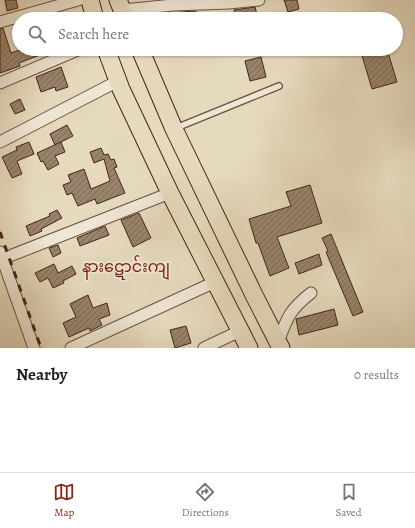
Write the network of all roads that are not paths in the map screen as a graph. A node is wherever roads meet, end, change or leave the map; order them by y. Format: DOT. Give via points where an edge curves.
graph roads {
  1 [pos="78,0"];
  2 [pos="90,0"];
  3 [pos="259,0"];
  4 [pos="122,10"];
  5 [pos="35,12"];
  6 [pos="93,12"];
  7 [pos="12,19"];
  8 [pos="0,22"];
  9 [pos="64,56"];
  10 [pos="109,56"];
  11 [pos="143,56"];
  12 [pos="118,81"];
  13 [pos="0,83"];
  14 [pos="279,86"];
  15 [pos="174,129"];
  16 [pos="0,142"];
  17 [pos="170,193"];
  18 [pos="1,256"];
  19 [pos="215,282"];
  20 [pos="311,293"];
  21 [pos="240,331"];
  22 [pos="279,345"];
  23 [pos="34,348"];
  24 [pos="71,348"];
  25 [pos="204,348"];
  26 [pos="249,348"];
  1 -- 5 [label="street"];
  2 -- 6 [label="main road"];
  3 -- 4 [label="street"];
  7 -- 8 [label="street"];
  9 -- 13 [label="street"];
  10 -- 12 [label="main road"];
  11 -- 15 [label="main road"];
  12 -- 16 [label="street"];
  12 -- 17 [label="main road"];
  14 -- 15 [label="lane"];
  15 -- 22 [label="main road"];
  17 -- 18 [label="street"];
  17 -- 19 [label="main road"];
  18 -- 23 [label="street"];
  19 -- 21 [label="main road"];
  19 -- 24 [label="street"];
  20 -- 22 [label="street" via="297,304 287,318"];
  21 -- 25 [label="street"];
  21 -- 26 [label="main road"];
}
